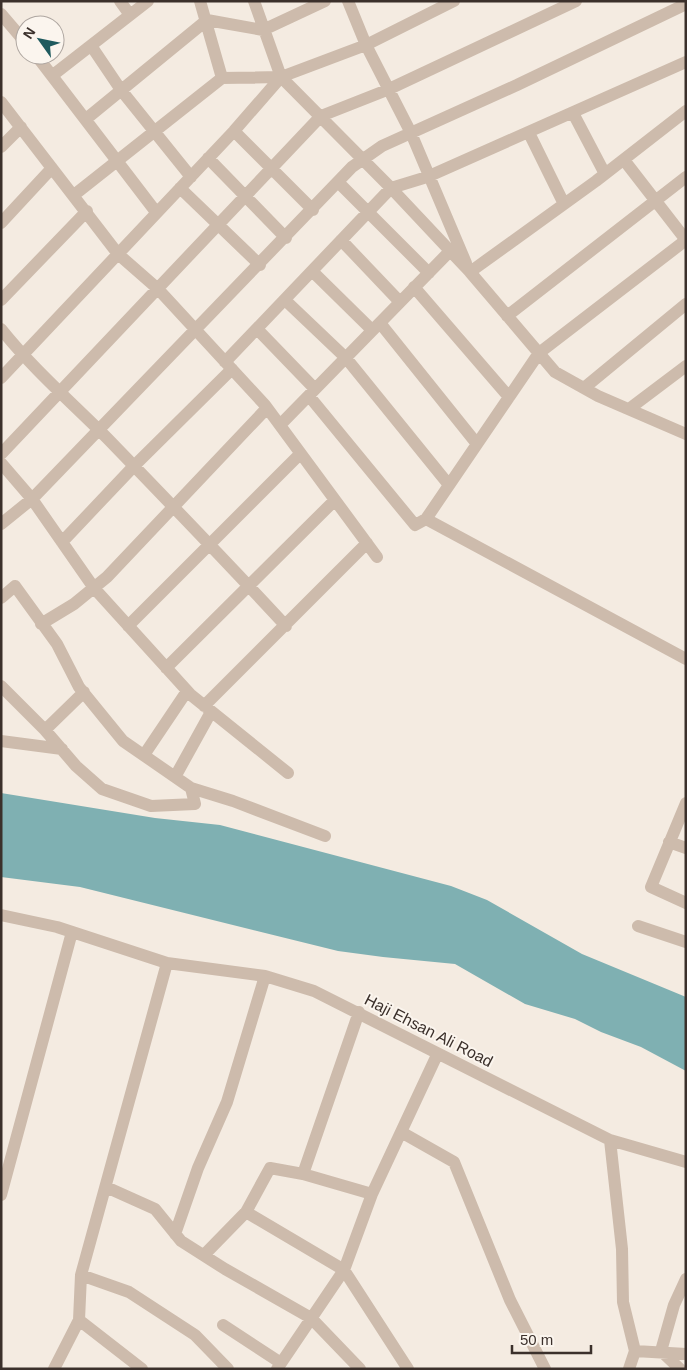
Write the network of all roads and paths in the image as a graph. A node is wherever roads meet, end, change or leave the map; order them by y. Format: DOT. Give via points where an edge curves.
graph roads {
  1 [pos="120,1"];
  2 [pos="148,1"];
  3 [pos="200,1"];
  4 [pos="254,1"];
  5 [pos="326,1"];
  6 [pos="348,1"];
  7 [pos="454,1"];
  8 [pos="576,1"];
  9 [pos="686,4"];
  10 [pos="1,14"];
  11 [pos="130,15"];
  12 [pos="207,20"];
  13 [pos="15,30"];
  14 [pos="263,30"];
  15 [pos="366,45"];
  16 [pos="92,47"];
  17 [pos="686,62"];
  18 [pos="44,65"];
  19 [pos="53,75"];
  20 [pos="281,76"];
  21 [pos="222,78"];
  22 [pos="121,90"];
  23 [pos="388,90"];
  24 [pos="1,102"];
  25 [pos="686,111"];
  26 [pos="573,113"];
  27 [pos="321,116"];
  28 [pos="86,118"];
  29 [pos="21,127"];
  30 [pos="154,131"];
  31 [pos="234,131"];
  32 [pos="411,133"];
  33 [pos="528,133"];
  34 [pos="1,146"];
  35 [pos="208,158"];
  36 [pos="116,160"];
  37 [pos="363,160"];
  38 [pos="624,160"];
  39 [pos="52,168"];
  40 [pos="272,169"];
  41 [pos="605,174"];
  42 [pos="191,177"];
  43 [pos="428,177"];
  44 [pos="686,177"];
  45 [pos="339,182"];
  46 [pos="180,188"];
  47 [pos="391,188"];
  48 [pos="74,194"];
  49 [pos="246,196"];
  50 [pos="656,201"];
  51 [pos="564,204"];
  52 [pos="313,210"];
  53 [pos="87,211"];
  54 [pos="156,212"];
  55 [pos="368,212"];
  56 [pos="1,223"];
  57 [pos="219,224"];
  58 [pos="286,238"];
  59 [pos="341,240"];
  60 [pos="686,240"];
  61 [pos="450,251"];
  62 [pos="118,254"];
  63 [pos="260,264"];
  64 [pos="312,271"];
  65 [pos="428,272"];
  66 [pos="470,272"];
  67 [pos="414,287"];
  68 [pos="158,289"];
  69 [pos="1,300"];
  70 [pos="285,300"];
  71 [pos="400,302"];
  72 [pos="686,304"];
  73 [pos="507,316"];
  74 [pos="376,326"];
  75 [pos="1,329"];
  76 [pos="196,329"];
  77 [pos="257,329"];
  78 [pos="539,353"];
  79 [pos="22,355"];
  80 [pos="346,358"];
  81 [pos="228,366"];
  82 [pos="686,366"];
  83 [pos="1,378"];
  84 [pos="584,388"];
  85 [pos="312,392"];
  86 [pos="60,394"];
  87 [pos="509,397"];
  88 [pos="267,408"];
  89 [pos="629,410"];
  90 [pos="280,425"];
  91 [pos="98,429"];
  92 [pos="686,434"];
  93 [pos="477,444"];
  94 [pos="1,454"];
  95 [pos="300,454"];
  96 [pos="1,463"];
  97 [pos="134,466"];
  98 [pos="449,485"];
  99 [pos="32,499"];
  100 [pos="335,500"];
  101 [pos="172,506"];
  102 [pos="426,519"];
  103 [pos="1,524"];
  104 [pos="62,542"];
  105 [pos="367,543"];
  106 [pos="210,544"];
  107 [pos="377,557"];
  108 [pos="249,586"];
  109 [pos="94,588"];
  110 [pos="1,598"];
  111 [pos="42,624"];
  112 [pos="128,626"];
  113 [pos="286,626"];
  114 [pos="686,659"];
  115 [pos="166,668"];
  116 [pos="1,686"];
  117 [pos="187,691"];
  118 [pos="84,692"];
  119 [pos="208,709"];
  120 [pos="45,730"];
  121 [pos="1,741"];
  122 [pos="62,749"];
  123 [pos="144,755"];
  124 [pos="288,773"];
  125 [pos="175,776"];
  126 [pos="191,788"];
  127 [pos="686,803"];
  128 [pos="325,836"];
  129 [pos="669,842"];
  130 [pos="686,848"];
  131 [pos="686,903"];
  132 [pos="1,915"];
  133 [pos="638,926"];
  134 [pos="72,932"];
  135 [pos="686,942"];
  136 [pos="167,964"];
  137 [pos="266,976"];
  138 [pos="359,1012"];
  139 [pos="437,1055"];
  140 [pos="401,1132"];
  141 [pos="610,1140"];
  142 [pos="686,1162"];
  143 [pos="303,1174"];
  144 [pos="106,1186"];
  145 [pos="372,1194"];
  146 [pos="1,1196"];
  147 [pos="246,1212"];
  148 [pos="176,1234"];
  149 [pos="204,1255"];
  150 [pos="344,1270"];
  151 [pos="81,1275"];
  152 [pos="686,1278"];
  153 [pos="682,1299"];
  154 [pos="311,1318"];
  155 [pos="78,1320"];
  156 [pos="223,1325"];
  157 [pos="635,1351"];
  158 [pos="661,1351"];
  159 [pos="686,1354"];
  160 [pos="279,1366"];
  161 [pos="54,1369"];
  162 [pos="142,1369"];
  163 [pos="228,1369"];
  164 [pos="360,1369"];
  165 [pos="408,1369"];
  166 [pos="545,1369"];
  167 [pos="628,1369"];
  168 [pos="680,1369"];
  1 -- 11 [label="street"];
  2 -- 11 [label="street"];
  3 -- 12 [label="street"];
  4 -- 14 [label="street"];
  5 -- 14 [label="street"];
  6 -- 15 [label="street"];
  7 -- 15 [label="street"];
  8 -- 23 [label="street"];
  9 -- 32 [label="street"];
  10 -- 13 [label="street"];
  11 -- 16 [label="street"];
  12 -- 14 [label="street"];
  12 -- 21 [label="street"];
  12 -- 22 [label="street"];
  14 -- 20 [label="street"];
  15 -- 20 [label="street"];
  15 -- 23 [label="street"];
  16 -- 19 [label="street"];
  16 -- 22 [label="street"];
  17 -- 26 [label="street"];
  18 -- 19 [label="street"];
  19 -- 28 [label="street"];
  20 -- 21 [label="street"];
  20 -- 27 [label="street"];
  20 -- 31 [label="street"];
  21 -- 30 [label="street"];
  22 -- 28 [label="street"];
  22 -- 30 [label="street"];
  23 -- 27 [label="street"];
  23 -- 32 [label="street"];
  24 -- 29 [label="street"];
  25 -- 38 [label="street"];
  26 -- 33 [label="street"];
  26 -- 41 [label="street"];
  27 -- 37 [label="street"];
  27 -- 40 [label="street"];
  28 -- 36 [label="street"];
  29 -- 34 [label="street"];
  29 -- 39 [label="street"];
  30 -- 36 [label="street"];
  30 -- 42 [label="street"];
  31 -- 35 [label="street"];
  31 -- 40 [label="street"];
  32 -- 37 [label="street" via="382,146"];
  32 -- 43 [label="street"];
  33 -- 43 [label="street"];
  33 -- 51 [label="street"];
  35 -- 42 [label="street"];
  35 -- 49 [label="street"];
  36 -- 48 [label="street"];
  36 -- 54 [label="street"];
  37 -- 45 [label="street"];
  37 -- 47 [label="street"];
  38 -- 41 [label="street"];
  38 -- 50 [label="street"];
  39 -- 48 [label="street"];
  39 -- 56 [label="street"];
  40 -- 49 [label="street"];
  40 -- 52 [label="street"];
  41 -- 51 [label="street"];
  42 -- 46 [label="street"];
  43 -- 47 [label="street"];
  43 -- 66 [label="street"];
  44 -- 50 [label="street"];
  45 -- 52 [label="street"];
  45 -- 55 [label="street"];
  46 -- 54 [label="street"];
  46 -- 57 [label="street"];
  47 -- 55 [label="street"];
  47 -- 61 [label="street"];
  48 -- 53 [label="street"];
  49 -- 57 [label="street"];
  49 -- 58 [label="street"];
  50 -- 60 [label="street"];
  50 -- 73 [label="street"];
  51 -- 66 [label="street"];
  52 -- 58 [label="street"];
  53 -- 62 [label="street"];
  53 -- 69 [label="street"];
  54 -- 62 [label="street"];
  55 -- 59 [label="street"];
  55 -- 65 [label="street"];
  57 -- 63 [label="street"];
  57 -- 68 [label="street"];
  58 -- 63 [label="street"];
  59 -- 64 [label="street"];
  59 -- 71 [label="street"];
  60 -- 78 [label="street"];
  61 -- 65 [label="street"];
  61 -- 66 [label="street"];
  62 -- 68 [label="street"];
  62 -- 79 [label="street"];
  63 -- 76 [label="street"];
  64 -- 70 [label="street"];
  64 -- 74 [label="street"];
  65 -- 67 [label="street"];
  66 -- 73 [label="street"];
  67 -- 71 [label="street"];
  67 -- 87 [label="street"];
  68 -- 76 [label="street"];
  68 -- 86 [label="street"];
  70 -- 77 [label="street"];
  70 -- 80 [label="street"];
  71 -- 74 [label="street"];
  72 -- 84 [label="street"];
  73 -- 78 [label="street"];
  74 -- 80 [label="street"];
  74 -- 93 [label="street"];
  75 -- 79 [label="street"];
  76 -- 81 [label="street"];
  76 -- 91 [label="street"];
  77 -- 81 [label="street"];
  77 -- 85 [label="street"];
  78 -- 84 [label="street" via="555,372"];
  78 -- 87 [label="street"];
  79 -- 83 [label="street"];
  79 -- 86 [label="street"];
  80 -- 85 [label="street"];
  80 -- 98 [label="street"];
  81 -- 88 [label="street"];
  81 -- 97 [label="street"];
  82 -- 89 [label="street"];
  84 -- 89 [label="street"];
  85 -- 90 [label="street"];
  85 -- 102 [label="street" via="415,525"];
  86 -- 91 [label="street"];
  86 -- 94 [label="street"];
  87 -- 93 [label="street"];
  88 -- 90 [label="street"];
  88 -- 101 [label="street"];
  89 -- 92 [label="street"];
  90 -- 95 [label="street"];
  91 -- 97 [label="street"];
  91 -- 99 [label="street"];
  93 -- 98 [label="street"];
  95 -- 100 [label="street"];
  95 -- 106 [label="street"];
  96 -- 99 [label="street"];
  97 -- 101 [label="street"];
  97 -- 104 [label="street"];
  98 -- 102 [label="street"];
  99 -- 103 [label="street"];
  99 -- 104 [label="street"];
  100 -- 105 [label="street"];
  100 -- 108 [label="street"];
  101 -- 106 [label="street"];
  101 -- 109 [label="street"];
  102 -- 114 [label="street"];
  104 -- 109 [label="street"];
  105 -- 107 [label="street"];
  105 -- 113 [label="street"];
  106 -- 108 [label="street"];
  106 -- 112 [label="street"];
  108 -- 113 [label="street"];
  108 -- 115 [label="street"];
  109 -- 111 [label="street"];
  109 -- 112 [label="street"];
  110 -- 111 [label="street" via="15,586"];
  111 -- 118 [label="street"];
  112 -- 115 [label="street"];
  113 -- 119 [label="street"];
  115 -- 117 [label="street"];
  116 -- 120 [label="street"];
  117 -- 119 [label="street"];
  117 -- 123 [label="street"];
  118 -- 120 [label="street"];
  118 -- 123 [label="street" via="123,741"];
  119 -- 124 [label="street"];
  119 -- 125 [label="street"];
  120 -- 122 [label="street"];
  121 -- 122 [label="street"];
  122 -- 126 [label="street" via="102,789 151,806 195,804"];
  123 -- 125 [label="street"];
  125 -- 126 [label="street"];
  126 -- 128 [label="street"];
  127 -- 129 [label="street"];
  129 -- 130 [label="street"];
  129 -- 131 [label="street" via="651,887"];
  132 -- 134 [label="street, Haji Ehsan Ali Road"];
  133 -- 135 [label="street"];
  134 -- 136 [label="street, Haji Ehsan Ali Road"];
  134 -- 146 [label="street"];
  136 -- 137 [label="street, Haji Ehsan Ali Road"];
  136 -- 144 [label="street"];
  137 -- 138 [label="street, Haji Ehsan Ali Road" via="314,991"];
  137 -- 148 [label="street" via="227,1102 198,1168"];
  138 -- 139 [label="street, Haji Ehsan Ali Road"];
  138 -- 143 [label="street"];
  139 -- 140 [label="street"];
  139 -- 141 [label="street, Haji Ehsan Ali Road"];
  140 -- 145 [label="street"];
  140 -- 166 [label="street" via="454,1162 510,1300"];
  141 -- 142 [label="street, Haji Ehsan Ali Road"];
  141 -- 157 [label="street" via="622,1249 622,1302"];
  143 -- 145 [label="street"];
  143 -- 147 [label="street" via="270,1168"];
  144 -- 148 [label="street" via="155,1209"];
  144 -- 151 [label="street"];
  145 -- 150 [label="street"];
  147 -- 149 [label="street"];
  147 -- 150 [label="street"];
  148 -- 149 [label="street"];
  149 -- 154 [label="street"];
  150 -- 154 [label="street"];
  150 -- 165 [label="street"];
  151 -- 155 [label="street"];
  151 -- 163 [label="street" via="129,1292 194,1335"];
  152 -- 153 [label="street"];
  153 -- 158 [label="street"];
  154 -- 160 [label="street"];
  154 -- 164 [label="street"];
  155 -- 161 [label="street"];
  155 -- 162 [label="street"];
  156 -- 160 [label="street"];
  157 -- 158 [label="street"];
  157 -- 167 [label="street"];
  158 -- 159 [label="street"];
  158 -- 168 [label="street"];
}
